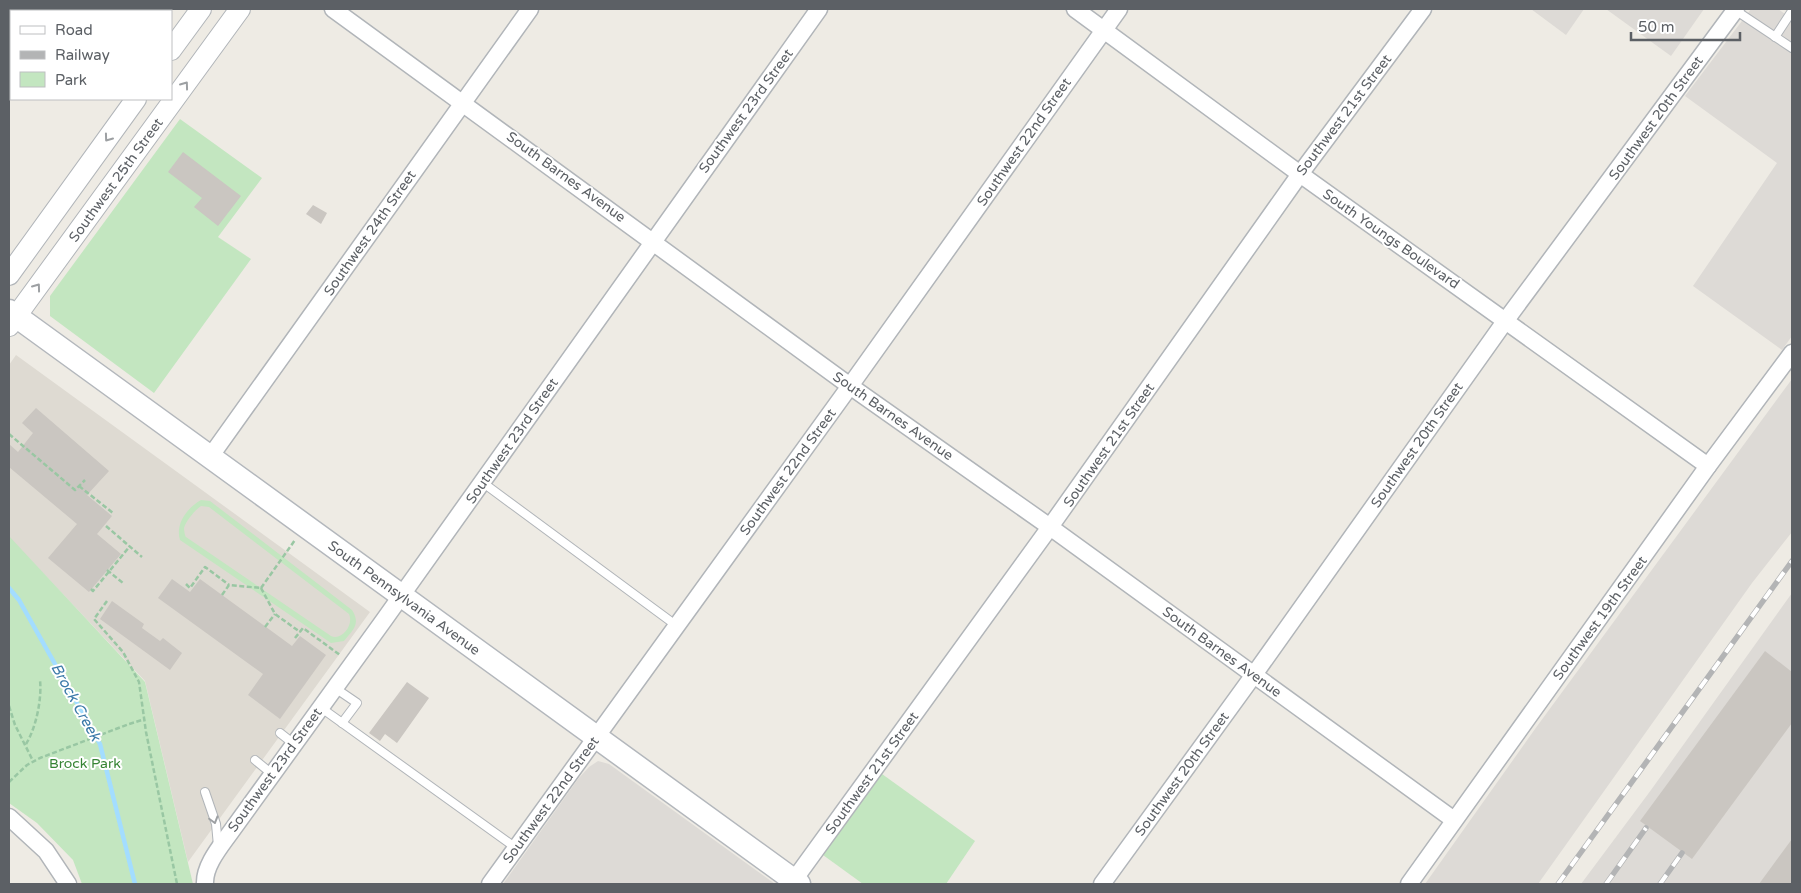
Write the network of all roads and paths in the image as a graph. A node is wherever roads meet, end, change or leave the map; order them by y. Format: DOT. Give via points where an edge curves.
graph roads {
  1 [pos="201,9"];
  2 [pos="240,9"];
  3 [pos="333,9"];
  4 [pos="530,9"];
  5 [pos="819,9"];
  6 [pos="1075,9"];
  7 [pos="1119,9"];
  8 [pos="1423,9"];
  9 [pos="1736,10"];
  10 [pos="1792,11"];
  11 [pos="1104,30"];
  12 [pos="1775,37"];
  13 [pos="1792,48"];
  14 [pos="172,49"];
  15 [pos="135,100"];
  16 [pos="463,102"];
  17 [pos="1300,174"];
  18 [pos="653,241"];
  19 [pos="9,276"];
  20 [pos="11,318"];
  21 [pos="1506,320"];
  22 [pos="1792,353"];
  23 [pos="850,386"];
  24 [pos="9,434"];
  25 [pos="210,457"];
  26 [pos="1708,466"];
  27 [pos="85,480"];
  28 [pos="482,482"];
  29 [pos="80,486"];
  30 [pos="112,513"];
  31 [pos="106,526"];
  32 [pos="1050,528"];
  33 [pos="296,538"];
  34 [pos="130,546"];
  35 [pos="142,557"];
  36 [pos="108,571"];
  37 [pos="123,583"];
  38 [pos="186,584"];
  39 [pos="229,585"];
  40 [pos="261,588"];
  41 [pos="91,589"];
  42 [pos="222,595"];
  43 [pos="402,596"];
  44 [pos="107,601"];
  45 [pos="275,614"];
  46 [pos="677,626"];
  47 [pos="265,627"];
  48 [pos="300,632"];
  49 [pos="295,638"];
  50 [pos="340,655"];
  51 [pos="1253,676"];
  52 [pos="40,680"];
  53 [pos="335,688"];
  54 [pos="9,706"];
  55 [pos="320,707"];
  56 [pos="144,719"];
  57 [pos="342,723"];
  58 [pos="280,733"];
  59 [pos="596,737"];
  60 [pos="26,744"];
  61 [pos="294,744"];
  62 [pos="255,760"];
  63 [pos="33,761"];
  64 [pos="272,774"];
  65 [pos="9,782"];
  66 [pos="205,792"];
  67 [pos="9,817"];
  68 [pos="1454,820"];
  69 [pos="516,848"];
  70 [pos="219,850"];
  71 [pos="206,879"];
  72 [pos="797,882"];
  73 [pos="67,883"];
  74 [pos="177,884"];
  75 [pos="490,884"];
  76 [pos="1102,884"];
  77 [pos="1408,884"];
  1 -- 14 [label="street"];
  20 -- 2 [label="street, Southwest 25th Street, one-way"];
  3 -- 16 [label="street, South Barnes Avenue"];
  4 -- 16 [label="street, Southwest 24th Street"];
  5 -- 18 [label="street, Southwest 23rd Street"];
  6 -- 11 [label="street, South Youngs Boulevard"];
  7 -- 11 [label="street, Southwest 22nd Street"];
  8 -- 17 [label="street, Southwest 21st Street"];
  9 -- 12 [label="lane"];
  9 -- 21 [label="street, Southwest 20th Street"];
  10 -- 12 [label="lane"];
  11 -- 17 [label="street, South Youngs Boulevard"];
  11 -- 23 [label="street, Southwest 22nd Street"];
  12 -- 13 [label="lane"];
  15 -- 19 [label="street, one-way"];
  16 -- 18 [label="street, South Barnes Avenue"];
  16 -- 25 [label="street, Southwest 24th Street"];
  17 -- 21 [label="street, South Youngs Boulevard"];
  17 -- 32 [label="street, Southwest 21st Street"];
  18 -- 23 [label="street, South Barnes Avenue"];
  18 -- 28 [label="street, Southwest 23rd Street"];
  20 -- 25 [label="main road, South Pennsylvania Avenue"];
  21 -- 26 [label="street, South Youngs Boulevard"];
  21 -- 51 [label="street, Southwest 20th Street"];
  22 -- 26 [label="street, Southwest 19th Street"];
  23 -- 32 [label="street, South Barnes Avenue"];
  23 -- 46 [label="street, Southwest 22nd Street"];
  24 -- 29 [label="path" via="76,490"];
  25 -- 43 [label="main road, South Pennsylvania Avenue"];
  26 -- 68 [label="street, Southwest 19th Street"];
  27 -- 29 [label="path"];
  28 -- 43 [label="street, Southwest 23rd Street"];
  28 -- 46 [label="lane"];
  29 -- 30 [label="path"];
  31 -- 34 [label="path"];
  32 -- 51 [label="street, South Barnes Avenue"];
  32 -- 72 [label="street, Southwest 21st Street"];
  33 -- 40 [label="path"];
  34 -- 35 [label="path"];
  34 -- 36 [label="path"];
  36 -- 37 [label="path"];
  36 -- 41 [label="path" via="93,591"];
  38 -- 39 [label="path" via="190,588 205,567"];
  39 -- 40 [label="path"];
  39 -- 42 [label="path"];
  40 -- 45 [label="path"];
  43 -- 53 [label="street, Southwest 23rd Street"];
  43 -- 59 [label="main road, South Pennsylvania Avenue"];
  44 -- 56 [label="path" via="94,619 123,652 136,675"];
  45 -- 47 [label="path"];
  45 -- 48 [label="path"];
  46 -- 59 [label="street, Southwest 22nd Street"];
  48 -- 49 [label="path"];
  48 -- 50 [label="path" via="303,628"];
  51 -- 68 [label="street, South Barnes Avenue"];
  51 -- 76 [label="street, Southwest 20th Street"];
  52 -- 60 [label="path" via="39,706"];
  53 -- 55 [label="street, Southwest 23rd Street"];
  53 -- 57 [label="lane" via="357,704"];
  54 -- 60 [label="path"];
  55 -- 57 [label="lane"];
  55 -- 61 [label="street, Southwest 23rd Street"];
  56 -- 63 [label="path"];
  56 -- 74 [label="path"];
  57 -- 69 [label="lane" via="458,812 486,823"];
  58 -- 61 [label="lane"];
  59 -- 69 [label="street, Southwest 22nd Street"];
  59 -- 72 [label="main road, South Pennsylvania Avenue"];
  60 -- 63 [label="path"];
  61 -- 64 [label="street, Southwest 23rd Street"];
  62 -- 64 [label="lane"];
  63 -- 65 [label="path"];
  64 -- 70 [label="street, Southwest 23rd Street"];
  66 -- 70 [label="lane, one-way" via="216,824"];
  67 -- 73 [label="street" via="46,851"];
  68 -- 77 [label="street, Southwest 19th Street"];
  69 -- 75 [label="street, Southwest 22nd Street"];
  70 -- 71 [label="street, Southwest 23rd Street"];
}
